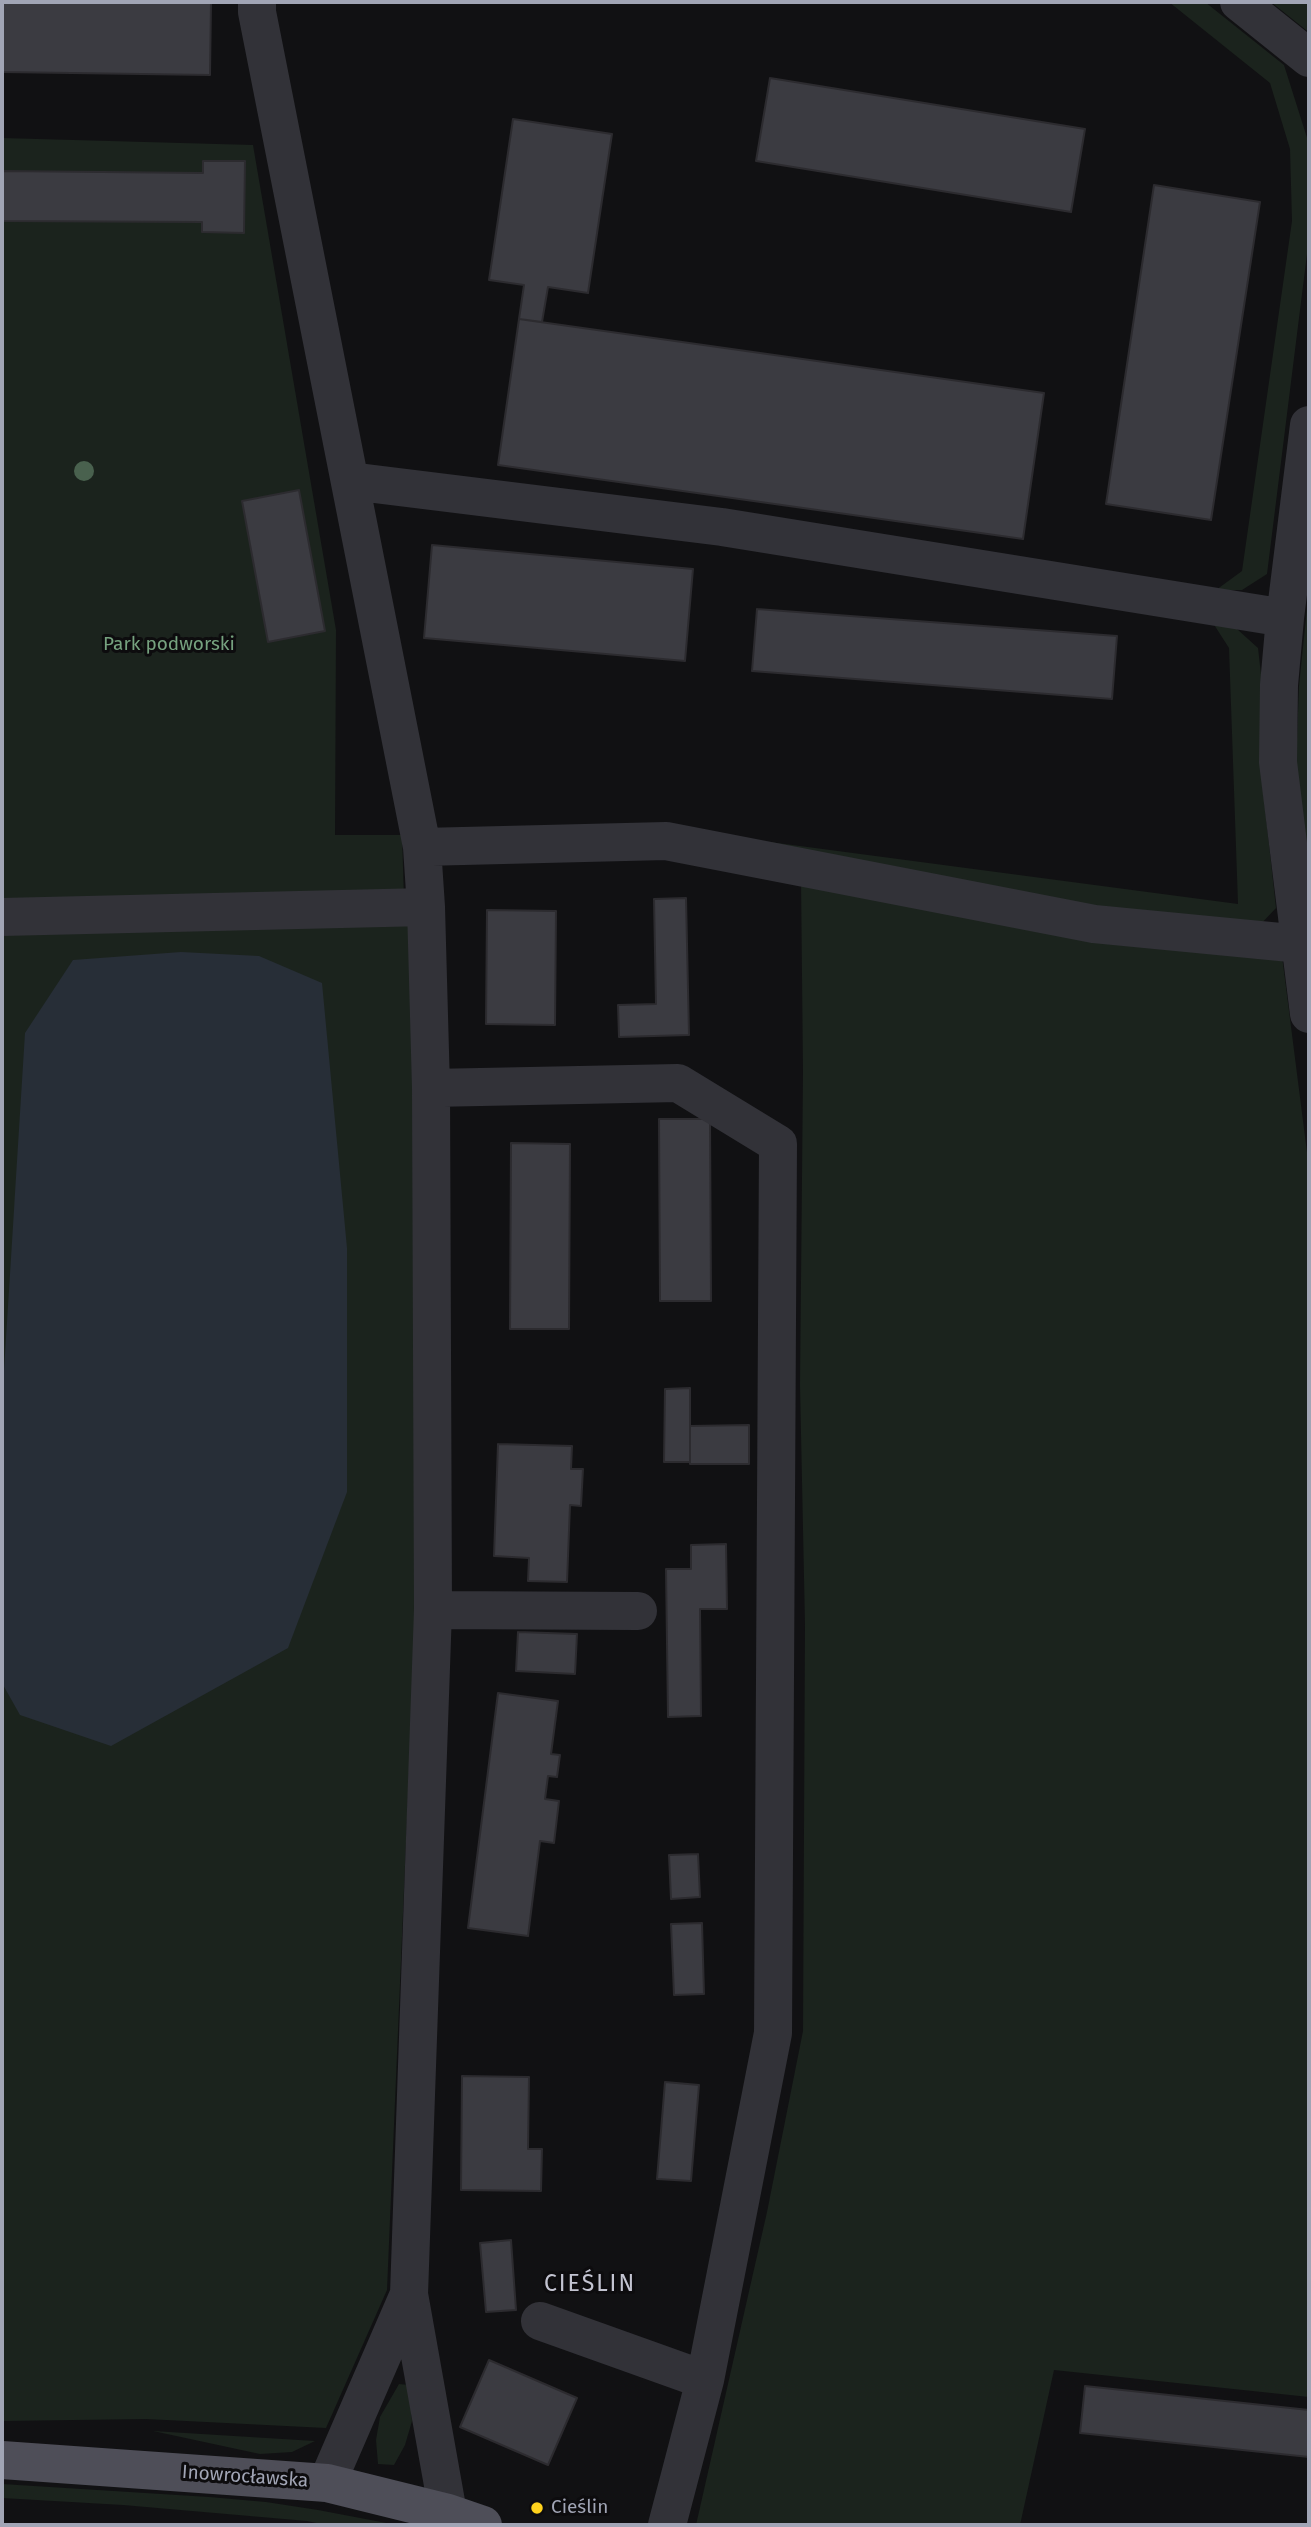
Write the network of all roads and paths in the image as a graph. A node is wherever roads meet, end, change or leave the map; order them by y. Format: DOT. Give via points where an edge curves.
graph roads {
  1 [pos="257,2"];
  2 [pos="1240,2"];
  3 [pos="1309,58"];
  4 [pos="1309,425"];
  5 [pos="350,481"];
  6 [pos="1285,618"];
  7 [pos="422,847"];
  8 [pos="426,907"];
  9 [pos="2,917"];
  10 [pos="1301,944"];
  11 [pos="1309,1014"];
  12 [pos="431,1088"];
  13 [pos="433,1610"];
  14 [pos="638,1611"];
  15 [pos="409,2294"];
  16 [pos="540,2321"];
  17 [pos="705,2381"];
  18 [pos="2,2460"];
  19 [pos="327,2483"];
  20 [pos="465,2519"];
  21 [pos="667,2525"];
  1 -- 5 [label="street"];
  2 -- 3 [label="street"];
  4 -- 6 [label="street"];
  5 -- 6 [label="street" via="722,527"];
  5 -- 7 [label="street"];
  6 -- 10 [label="street" via="1278,762"];
  7 -- 8 [label="street"];
  7 -- 10 [label="street" via="666,841 1094,924"];
  8 -- 9 [label="street"];
  8 -- 12 [label="street"];
  10 -- 11 [label="street"];
  12 -- 13 [label="street"];
  12 -- 17 [label="street" via="678,1083 778,1144 773,2033"];
  13 -- 14 [label="street"];
  13 -- 15 [label="street"];
  15 -- 19 [label="street"];
  15 -- 20 [label="street"];
  16 -- 17 [label="street"];
  17 -- 21 [label="street"];
  18 -- 19 [label="main road, Inowrocławska"];
  19 -- 20 [label="main road, Inowrocławska"];
}
